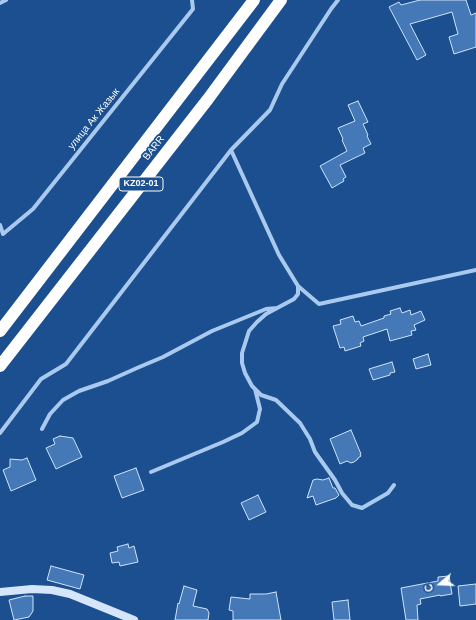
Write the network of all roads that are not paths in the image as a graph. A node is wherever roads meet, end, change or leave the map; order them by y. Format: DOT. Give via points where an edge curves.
graph roads {
  1 [pos="6,0"];
  2 [pos="192,0"];
  3 [pos="254,0"];
  4 [pos="281,0"];
  5 [pos="338,0"];
  6 [pos="0,3"];
  7 [pos="231,150"];
  8 [pos="0,225"];
  9 [pos="476,270"];
  10 [pos="298,286"];
  11 [pos="281,307"];
  12 [pos="0,331"];
  13 [pos="0,366"];
  14 [pos="255,389"];
  15 [pos="42,428"];
  16 [pos="0,433"];
  17 [pos="151,472"];
  18 [pos="394,485"];
  19 [pos="0,592"];
  20 [pos="134,620"];
  1 -- 6 [label="street"];
  2 -- 8 [label="street, улица Ак Жазык" via="192,9 33,209 3,234"];
  3 -- 12 [label="highway, BARR / KZ02-01"];
  4 -- 13 [label="highway, BARR / KZ02-01" via="208,99"];
  5 -- 7 [label="street" via="282,84 270,110"];
  7 -- 10 [label="street" via="280,255"];
  7 -- 16 [label="street" via="66,364 41,379"];
  9 -- 10 [label="street" via="319,304"];
  10 -- 11 [label="street" via="298,294 294,300"];
  11 -- 14 [label="street" via="256,322 244,343 242,363"];
  11 -- 15 [label="street" via="266,309 212,331 163,357 80,391 63,400"];
  14 -- 17 [label="street" via="260,409 257,422 223,442"];
  14 -- 18 [label="street" via="261,395 276,400 300,423 315,452 352,506 362,508 388,493"];
  19 -- 20 [label="street" via="52,590 70,594"];
}
